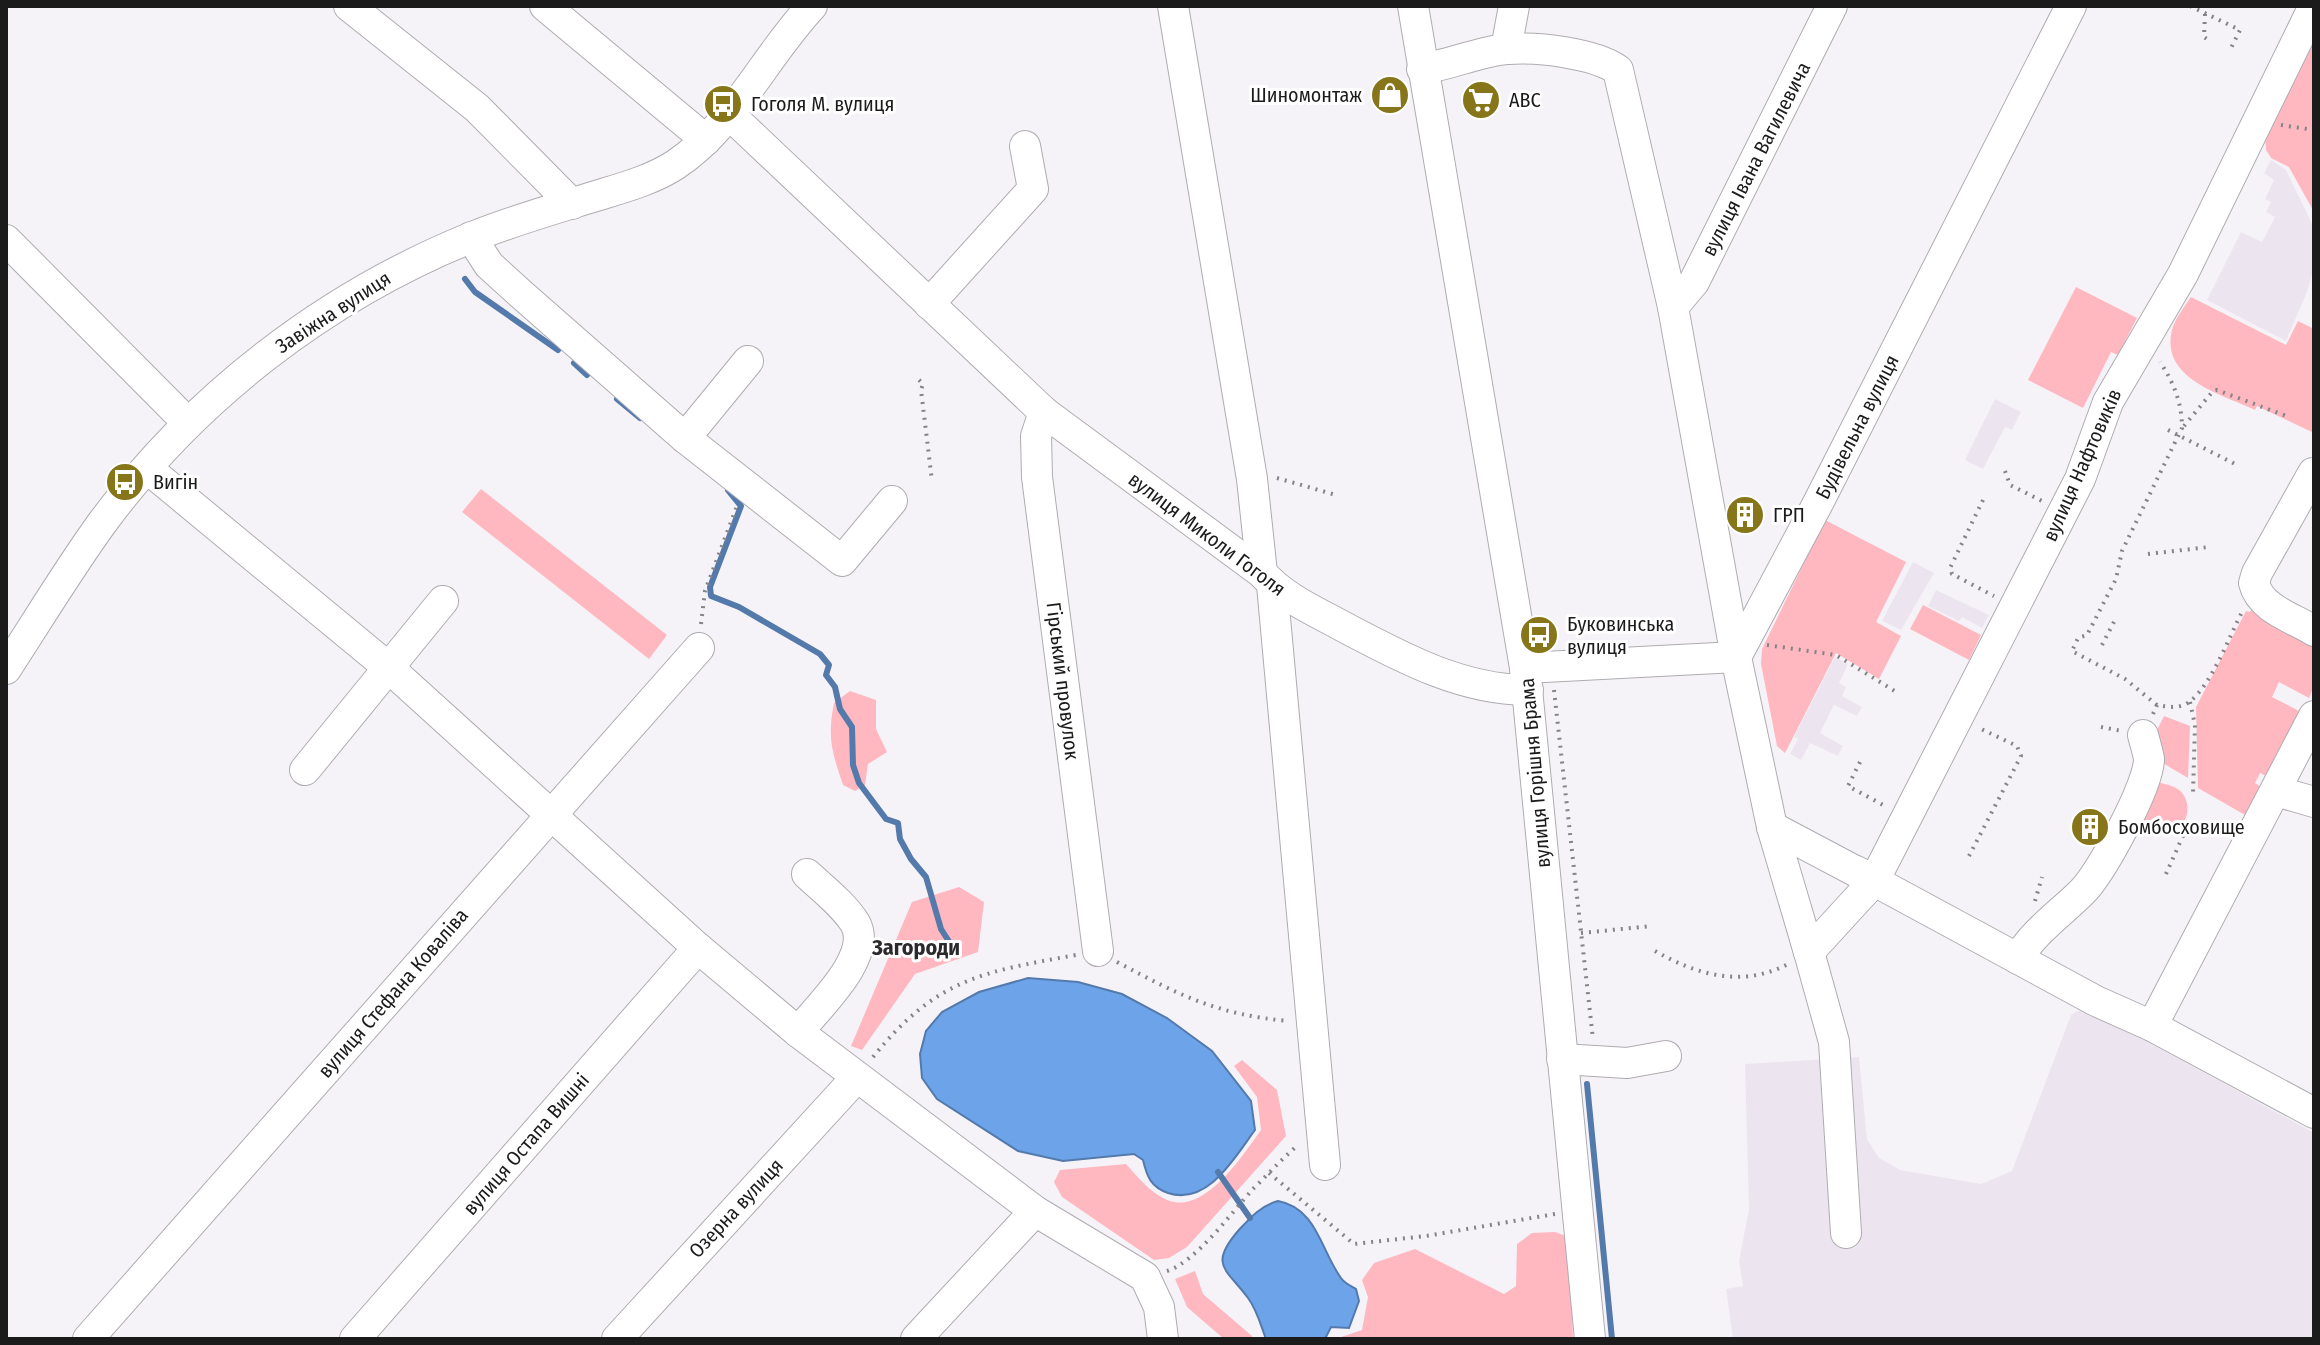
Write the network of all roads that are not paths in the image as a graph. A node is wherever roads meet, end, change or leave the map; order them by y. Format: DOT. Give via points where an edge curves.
graph roads {
  1 [pos="349,6"];
  2 [pos="545,6"];
  3 [pos="812,6"];
  4 [pos="1173,6"];
  5 [pos="1413,6"];
  6 [pos="1514,6"];
  7 [pos="1832,6"];
  8 [pos="2071,6"];
  9 [pos="2314,6"];
  10 [pos="1506,49"];
  11 [pos="1422,69"];
  12 [pos="729,114"];
  13 [pos="706,140"];
  14 [pos="1025,146"];
  15 [pos="572,204"];
  16 [pos="471,237"];
  17 [pos="6,240"];
  18 [pos="929,304"];
  19 [pos="1673,307"];
  20 [pos="748,361"];
  21 [pos="1044,412"];
  22 [pos="188,423"];
  23 [pos="685,438"];
  24 [pos="148,469"];
  25 [pos="2313,473"];
  26 [pos="892,501"];
  27 [pos="1267,579"];
  28 [pos="443,601"];
  29 [pos="2314,631"];
  30 [pos="699,648"];
  31 [pos="1740,650"];
  32 [pos="389,668"];
  33 [pos="6,669"];
  34 [pos="1526,679"];
  35 [pos="2314,716"];
  36 [pos="2143,735"];
  37 [pos="305,770"];
  38 [pos="2276,791"];
  39 [pos="2314,802"];
  40 [pos="551,813"];
  41 [pos="1772,827"];
  42 [pos="807,874"];
  43 [pos="1874,881"];
  44 [pos="698,948"];
  45 [pos="1098,951"];
  46 [pos="1809,952"];
  47 [pos="2018,959"];
  48 [pos="2152,1026"];
  49 [pos="798,1032"];
  50 [pos="1666,1056"];
  51 [pos="1562,1059"];
  52 [pos="856,1078"];
  53 [pos="2314,1113"];
  54 [pos="1325,1165"];
  55 [pos="1035,1211"];
  56 [pos="1846,1233"];
  57 [pos="88,1339"];
  58 [pos="355,1339"];
  59 [pos="617,1339"];
  60 [pos="916,1339"];
  61 [pos="1163,1339"];
  62 [pos="1590,1339"];
  1 -- 15 [label="street" via="477,108"];
  2 -- 13 [label="street"];
  3 -- 12 [label="street, Завіжна вулиця"];
  4 -- 27 [label="street"];
  5 -- 11 [label="street, вулиця Горішня Брама"];
  6 -- 10 [label="street"];
  7 -- 19 [label="street, вулиця Івана Вагилевича" via="1694,282"];
  8 -- 31 [label="street, Будівельна вулиця"];
  9 -- 43 [label="street, вулиця Нафтовиків" via="2183,274 2108,402 2088,460"];
  10 -- 11 [label="street"];
  10 -- 19 [label="street" via="1571,54 1605,61 1618,70"];
  11 -- 34 [label="street, вулиця Горішня Брама"];
  12 -- 13 [label="street, Завіжна вулиця"];
  12 -- 18 [label="street, вулиця Миколи Гоголя"];
  13 -- 15 [label="street, Завіжна вулиця" via="673,166"];
  14 -- 18 [label="street" via="1033,189"];
  15 -- 16 [label="street, Завіжна вулиця"];
  16 -- 22 [label="street, Завіжна вулиця" via="343,301"];
  16 -- 23 [label="street" via="489,265"];
  17 -- 22 [label="street"];
  18 -- 21 [label="street, вулиця Миколи Гоголя"];
  19 -- 31 [label="street"];
  20 -- 23 [label="street"];
  21 -- 27 [label="street, вулиця Миколи Гоголя"];
  21 -- 45 [label="street, Гірський провулок" via="1036,436 1037,477"];
  22 -- 24 [label="street, Завіжна вулиця"];
  23 -- 26 [label="street" via="842,561"];
  24 -- 32 [label="street"];
  24 -- 33 [label="street, Завіжна вулиця" via="78,557"];
  25 -- 29 [label="street" via="2254,583 2271,606"];
  27 -- 34 [label="street, вулиця Миколи Гоголя" via="1294,601 1417,665 1512,690"];
  27 -- 54 [label="street"];
  28 -- 32 [label="street"];
  30 -- 40 [label="street, вулиця Стефана Коваліва"];
  31 -- 34 [label="street"];
  31 -- 41 [label="street"];
  32 -- 37 [label="street"];
  32 -- 40 [label="street"];
  34 -- 51 [label="street, вулиця Горішня Брама"];
  35 -- 38 [label="street"];
  36 -- 47 [label="street" via="2147,772 2120,833 2085,889"];
  38 -- 39 [label="street"];
  38 -- 48 [label="street"];
  40 -- 44 [label="street"];
  40 -- 57 [label="street, вулиця Стефана Коваліва"];
  41 -- 43 [label="street"];
  41 -- 46 [label="street"];
  42 -- 49 [label="street" via="844,909 857,926 860,942 854,962"];
  43 -- 46 [label="street, вулиця Нафтовиків"];
  43 -- 47 [label="street"];
  44 -- 49 [label="street"];
  44 -- 58 [label="street, вулиця Остапа Вишні"];
  46 -- 56 [label="street" via="1836,1059"];
  47 -- 48 [label="street"];
  48 -- 53 [label="street"];
  49 -- 52 [label="street"];
  50 -- 51 [label="street" via="1627,1063"];
  51 -- 62 [label="street, вулиця Горішня Брама"];
  52 -- 55 [label="street"];
  52 -- 59 [label="street, Озерна вулиця"];
  55 -- 60 [label="street"];
  55 -- 61 [label="street" via="1145,1277 1159,1307"];
}
